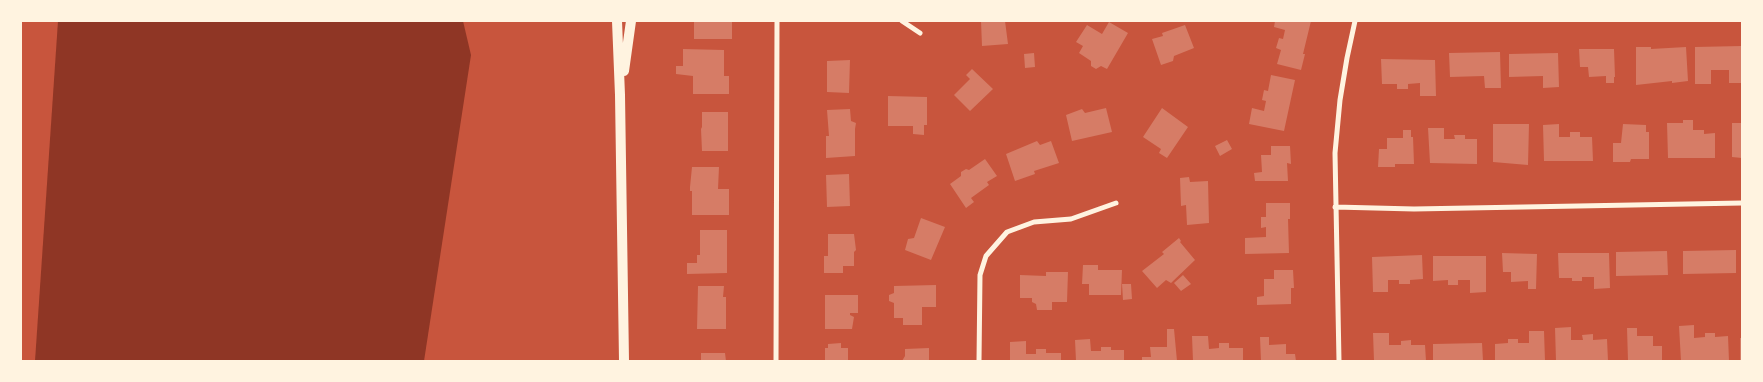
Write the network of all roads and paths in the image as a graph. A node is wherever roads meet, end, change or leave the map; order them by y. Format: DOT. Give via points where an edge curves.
graph roads {
  1 [pos="617,21"];
  2 [pos="631,21"];
  3 [pos="776,21"];
  4 [pos="902,21"];
  5 [pos="1355,21"];
  6 [pos="920,33"];
  7 [pos="620,95"];
  8 [pos="1116,202"];
  9 [pos="1742,202"];
  10 [pos="1335,208"];
  11 [pos="624,361"];
  12 [pos="776,361"];
  13 [pos="979,361"];
  14 [pos="1339,361"];
  1 -- 7 [label="main road"];
  2 -- 7 [label="main road"];
  3 -- 12 [label="street"];
  4 -- 6 [label="street"];
  5 -- 10 [label="street" via="1340,100 1335,153"];
  7 -- 11 [label="main road"];
  8 -- 13 [label="street" via="1071,220 1034,222 1007,232 986,256 980,275"];
  9 -- 10 [label="street"];
  10 -- 14 [label="street"];
}
